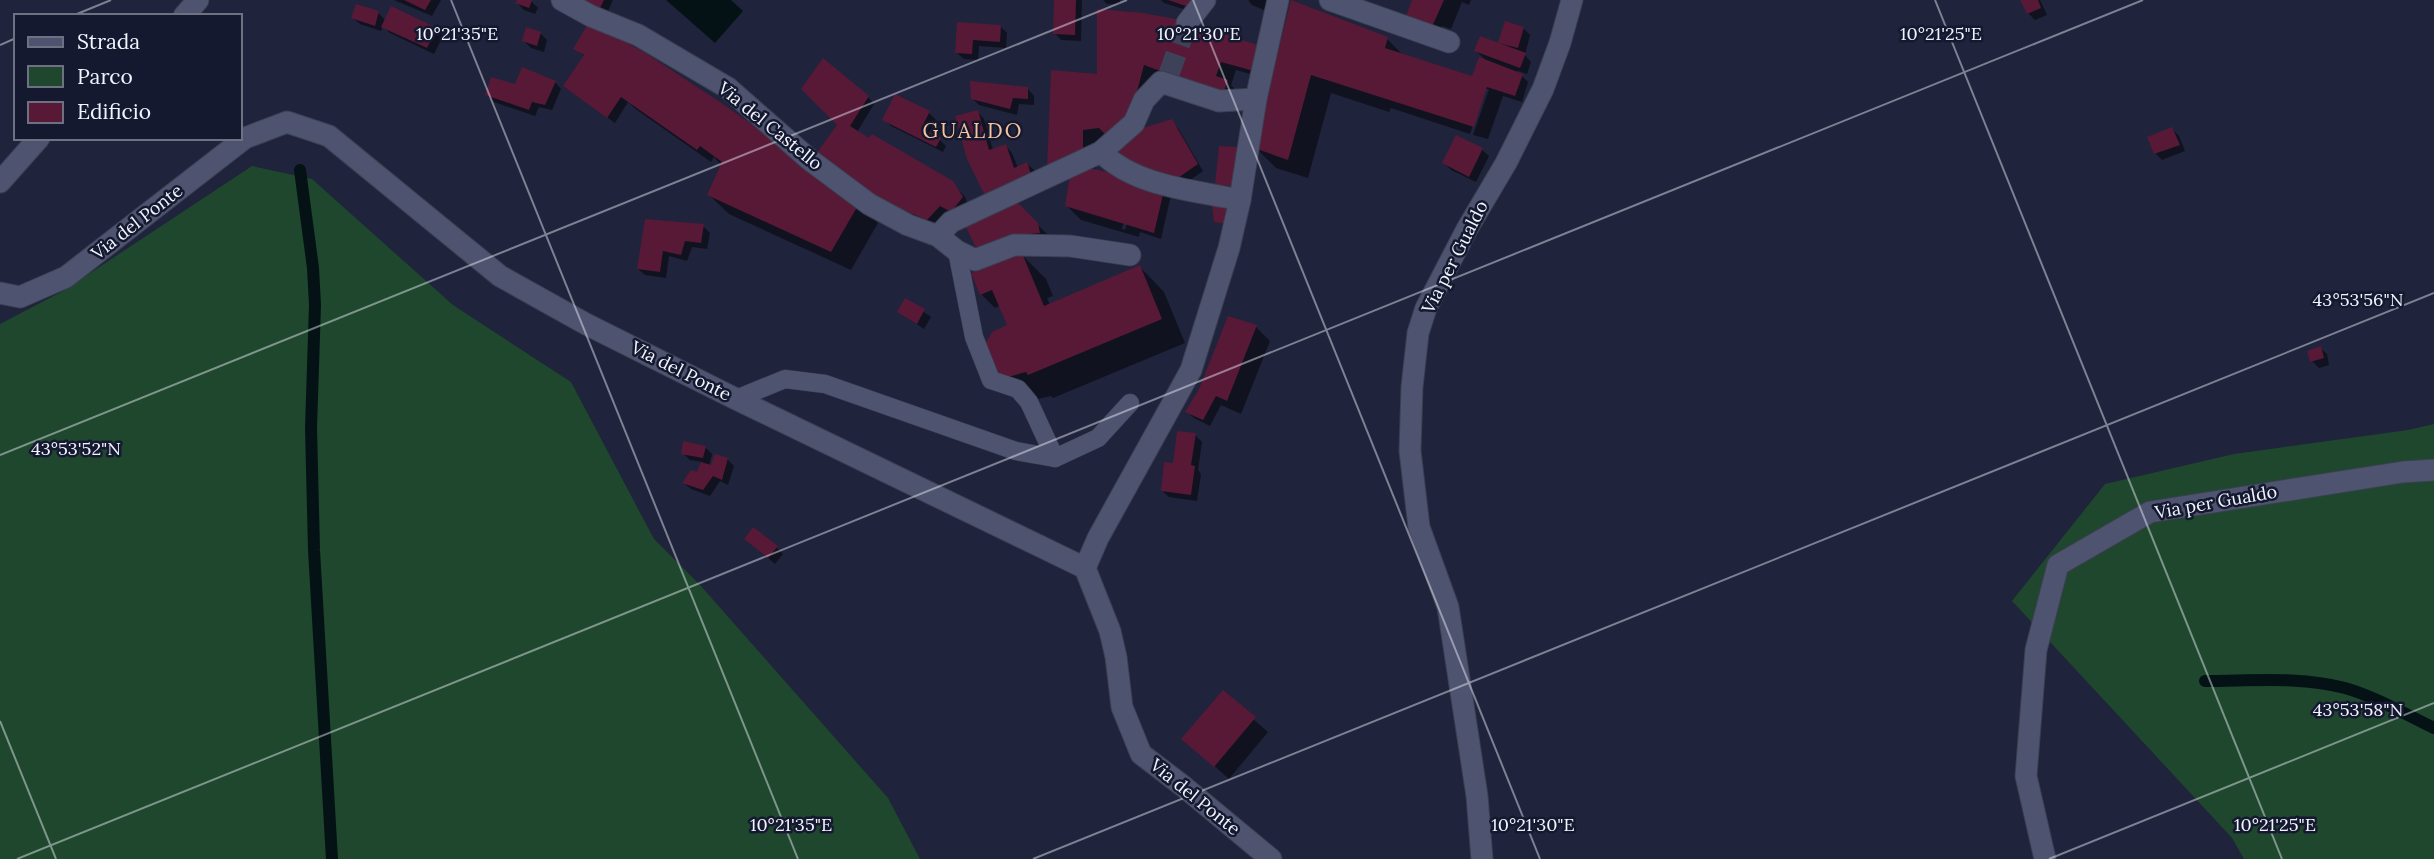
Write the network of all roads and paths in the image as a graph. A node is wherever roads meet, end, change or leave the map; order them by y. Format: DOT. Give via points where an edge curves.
graph roads {
  1 [pos="198,0"];
  2 [pos="562,0"];
  3 [pos="1205,0"];
  4 [pos="1278,0"];
  5 [pos="1330,0"];
  6 [pos="1572,0"];
  7 [pos="1363,6"];
  8 [pos="186,14"];
  9 [pos="1187,23"];
  10 [pos="1449,42"];
  11 [pos="1256,99"];
  12 [pos="36,140"];
  13 [pos="1101,152"];
  14 [pos="0,182"];
  15 [pos="1240,200"];
  16 [pos="938,236"];
  17 [pos="957,251"];
  18 [pos="1130,255"];
  19 [pos="0,293"];
  20 [pos="736,399"];
  21 [pos="1130,402"];
  22 [pos="1055,458"];
  23 [pos="2434,470"];
  24 [pos="1085,568"];
  25 [pos="1271,859"];
  26 [pos="1482,859"];
  27 [pos="2045,859"];
  1 -- 8 [label="street"];
  2 -- 16 [label="street, Via del Castello" via="638,35 728,88 810,160 869,204"];
  3 -- 9 [label="street"];
  4 -- 11 [label="street"];
  5 -- 7 [label="street"];
  6 -- 26 [label="street, Via per Gualdo" via="1543,89 1426,308 1418,333 1412,387 1409,451 1419,527 1448,607"];
  7 -- 10 [label="street"];
  11 -- 13 [label="street" via="1219,101 1165,78 1144,100 1134,123"];
  11 -- 15 [label="street"];
  12 -- 14 [label="street"];
  13 -- 15 [label="street" via="1126,172"];
  13 -- 16 [label="street" via="951,222"];
  15 -- 24 [label="street" via="1191,370"];
  16 -- 17 [label="street, Via del Castello"];
  17 -- 18 [label="street" via="975,260 1014,245 1070,246"];
  17 -- 22 [label="lane" via="974,337 991,380 1018,389 1029,402"];
  19 -- 20 [label="street, Via del Ponte" via="20,297 66,277 245,138 287,122 329,136 500,276"];
  20 -- 22 [label="lane" via="785,379 825,384 1016,451"];
  20 -- 24 [label="street, Via del Ponte"];
  21 -- 22 [label="lane" via="1098,438"];
  23 -- 27 [label="street, Via per Gualdo" via="2150,512 2058,565 2036,650 2026,776"];
  24 -- 25 [label="street, Via del Ponte" via="1110,631 1122,707 1141,754"];
}
